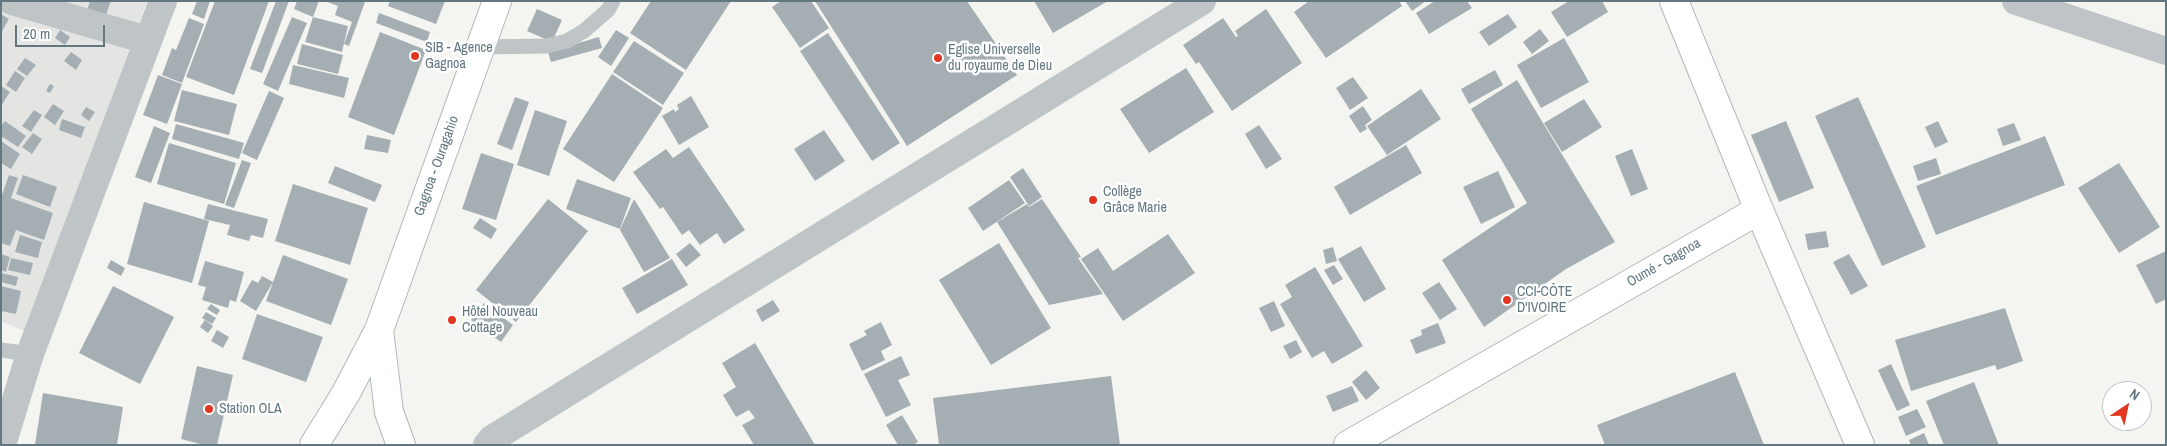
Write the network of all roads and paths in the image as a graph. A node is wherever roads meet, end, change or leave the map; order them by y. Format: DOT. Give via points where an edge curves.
graph roads {
  1 [pos="12,1"];
  2 [pos="163,1"];
  3 [pos="497,1"];
  4 [pos="613,1"];
  5 [pos="1674,1"];
  6 [pos="2016,1"];
  7 [pos="1197,2"];
  8 [pos="147,40"];
  9 [pos="481,46"];
  10 [pos="2166,51"];
  11 [pos="1759,210"];
  12 [pos="378,330"];
  13 [pos="1,350"];
  14 [pos="30,354"];
  15 [pos="482,443"];
  16 [pos="2,445"];
  17 [pos="314,445"];
  18 [pos="401,445"];
  19 [pos="1348,445"];
  20 [pos="1860,445"];
  1 -- 8 [label="street"];
  2 -- 8 [label="street"];
  3 -- 9 [label="main road, Gagnoa - Ouragahio"];
  4 -- 9 [label="lane" via="608,10 584,31 568,40 546,46"];
  5 -- 11 [label="main road"];
  6 -- 10 [label="street"];
  7 -- 15 [label="street"];
  8 -- 14 [label="street"];
  9 -- 12 [label="main road, Gagnoa - Ouragahio"];
  11 -- 19 [label="main road, Oumé - Gagnoa"];
  11 -- 20 [label="main road"];
  12 -- 17 [label="main road, Gagnoa - Ouragahio" via="346,393"];
  12 -- 18 [label="main road, Gagnoa - Ouragahio" via="389,412"];
  13 -- 14 [label="lane"];
  14 -- 16 [label="street"];
}
